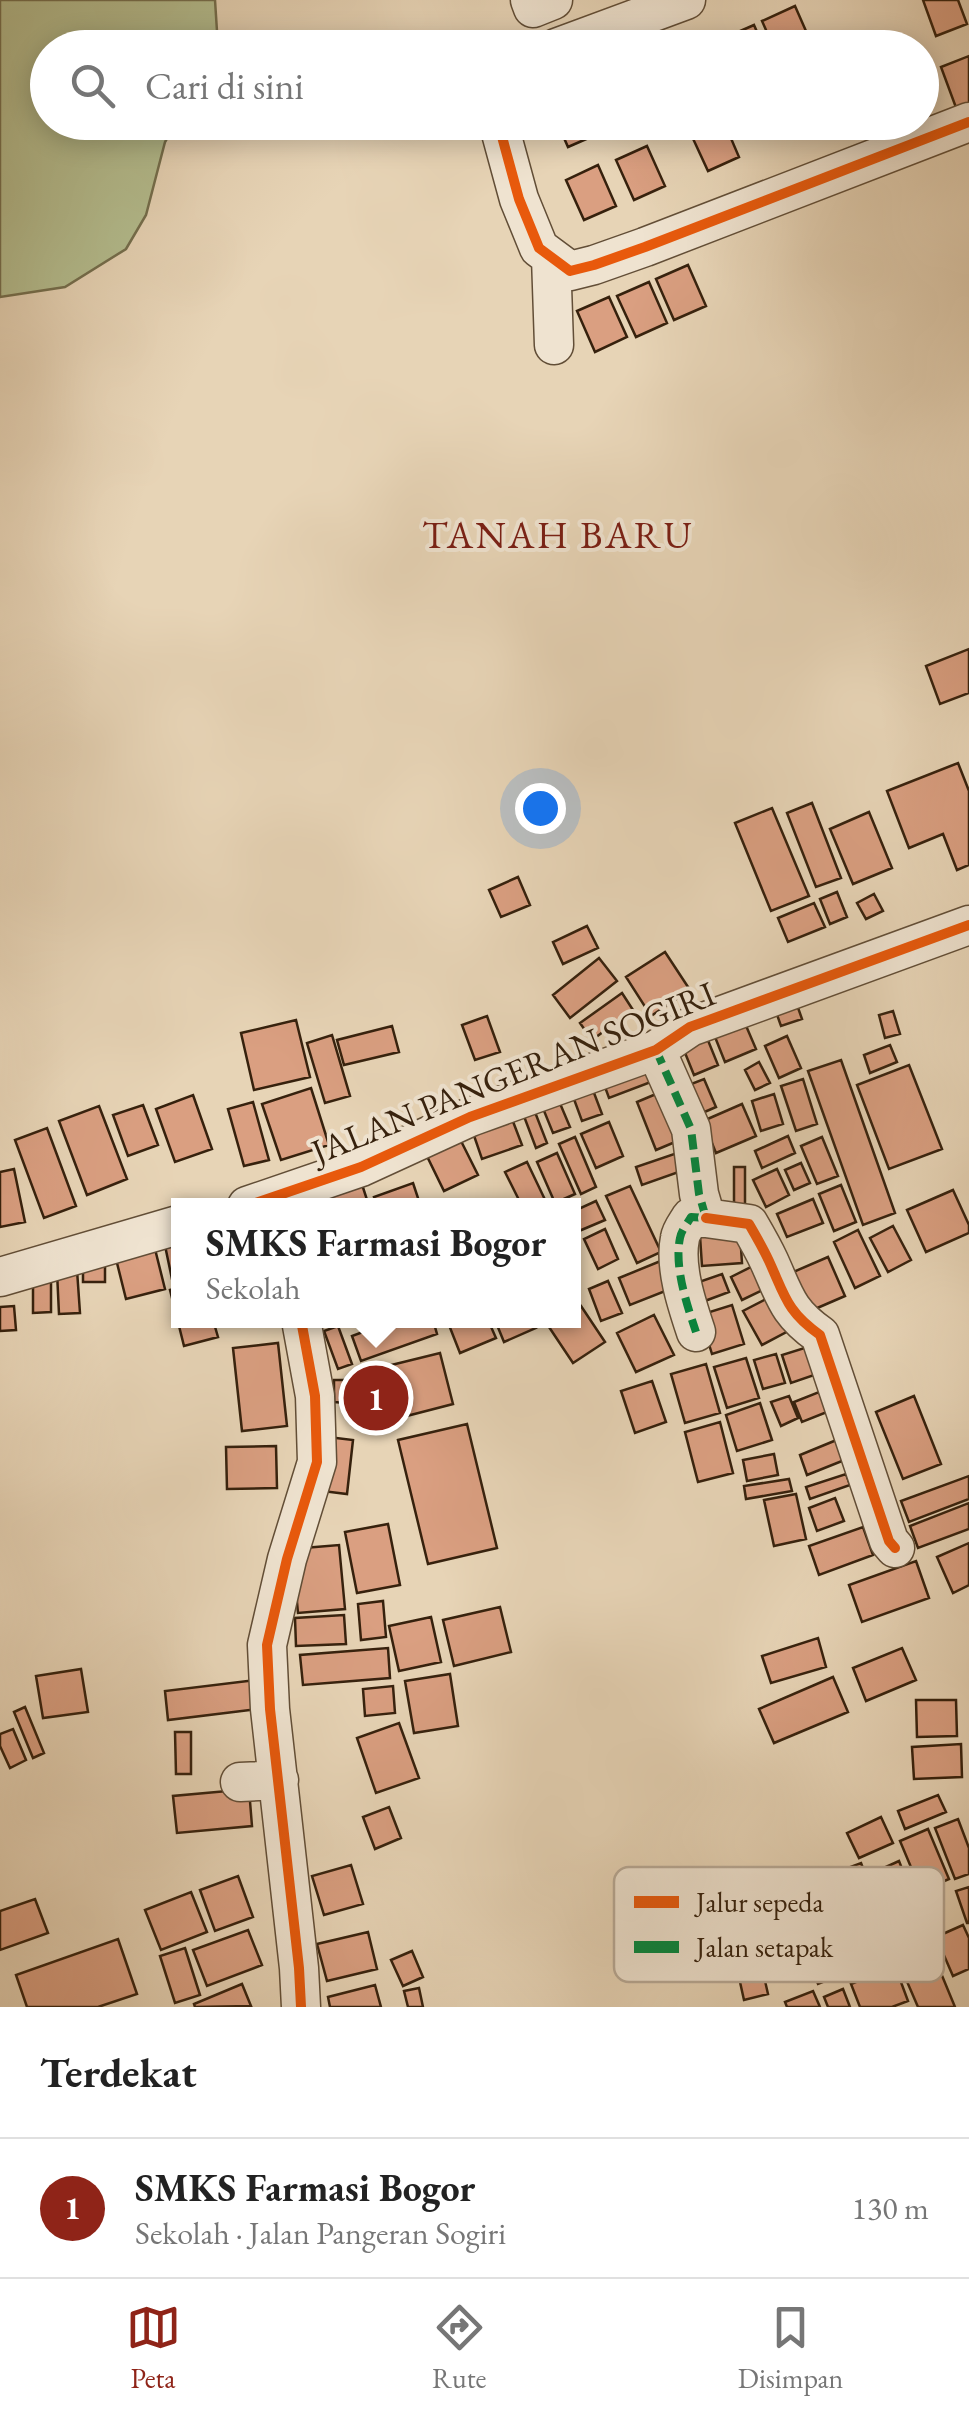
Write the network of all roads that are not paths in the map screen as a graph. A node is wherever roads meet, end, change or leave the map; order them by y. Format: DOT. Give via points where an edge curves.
graph roads {
  1 [pos="686,0"];
  2 [pos="605,30"];
  3 [pos="969,122"];
  4 [pos="939,133"];
  5 [pos="503,140"];
  6 [pos="922,140"];
  7 [pos="552,256"];
  8 [pos="554,345"];
  9 [pos="969,925"];
  10 [pos="656,1050"];
  11 [pos="276,1198"];
  12 [pos="706,1218"];
  13 [pos="171,1227"];
  14 [pos="0,1277"];
  15 [pos="302,1328"];
  16 [pos="696,1332"];
  17 [pos="895,1548"];
  18 [pos="279,1780"];
  19 [pos="240,1782"];
  20 [pos="302,2007"];
  1 -- 2 [label="street"];
  3 -- 4 [label="street"];
  5 -- 7 [label="street" via="539,248"];
  6 -- 7 [label="street" via="594,265 570,271"];
  7 -- 8 [label="street"];
  9 -- 10 [label="street, JALAN PANGERAN SOGIRI" via="690,1027"];
  10 -- 11 [label="street, JALAN PANGERAN SOGIRI"];
  10 -- 12 [label="street" via="691,1129"];
  12 -- 16 [label="street" via="691,1217 680,1236 680,1273"];
  12 -- 17 [label="street" via="749,1224 785,1301 820,1336"];
  13 -- 14 [label="street"];
  15 -- 18 [label="street" via="315,1396 317,1462 267,1645"];
  18 -- 19 [label="street"];
  18 -- 20 [label="street"];
}
